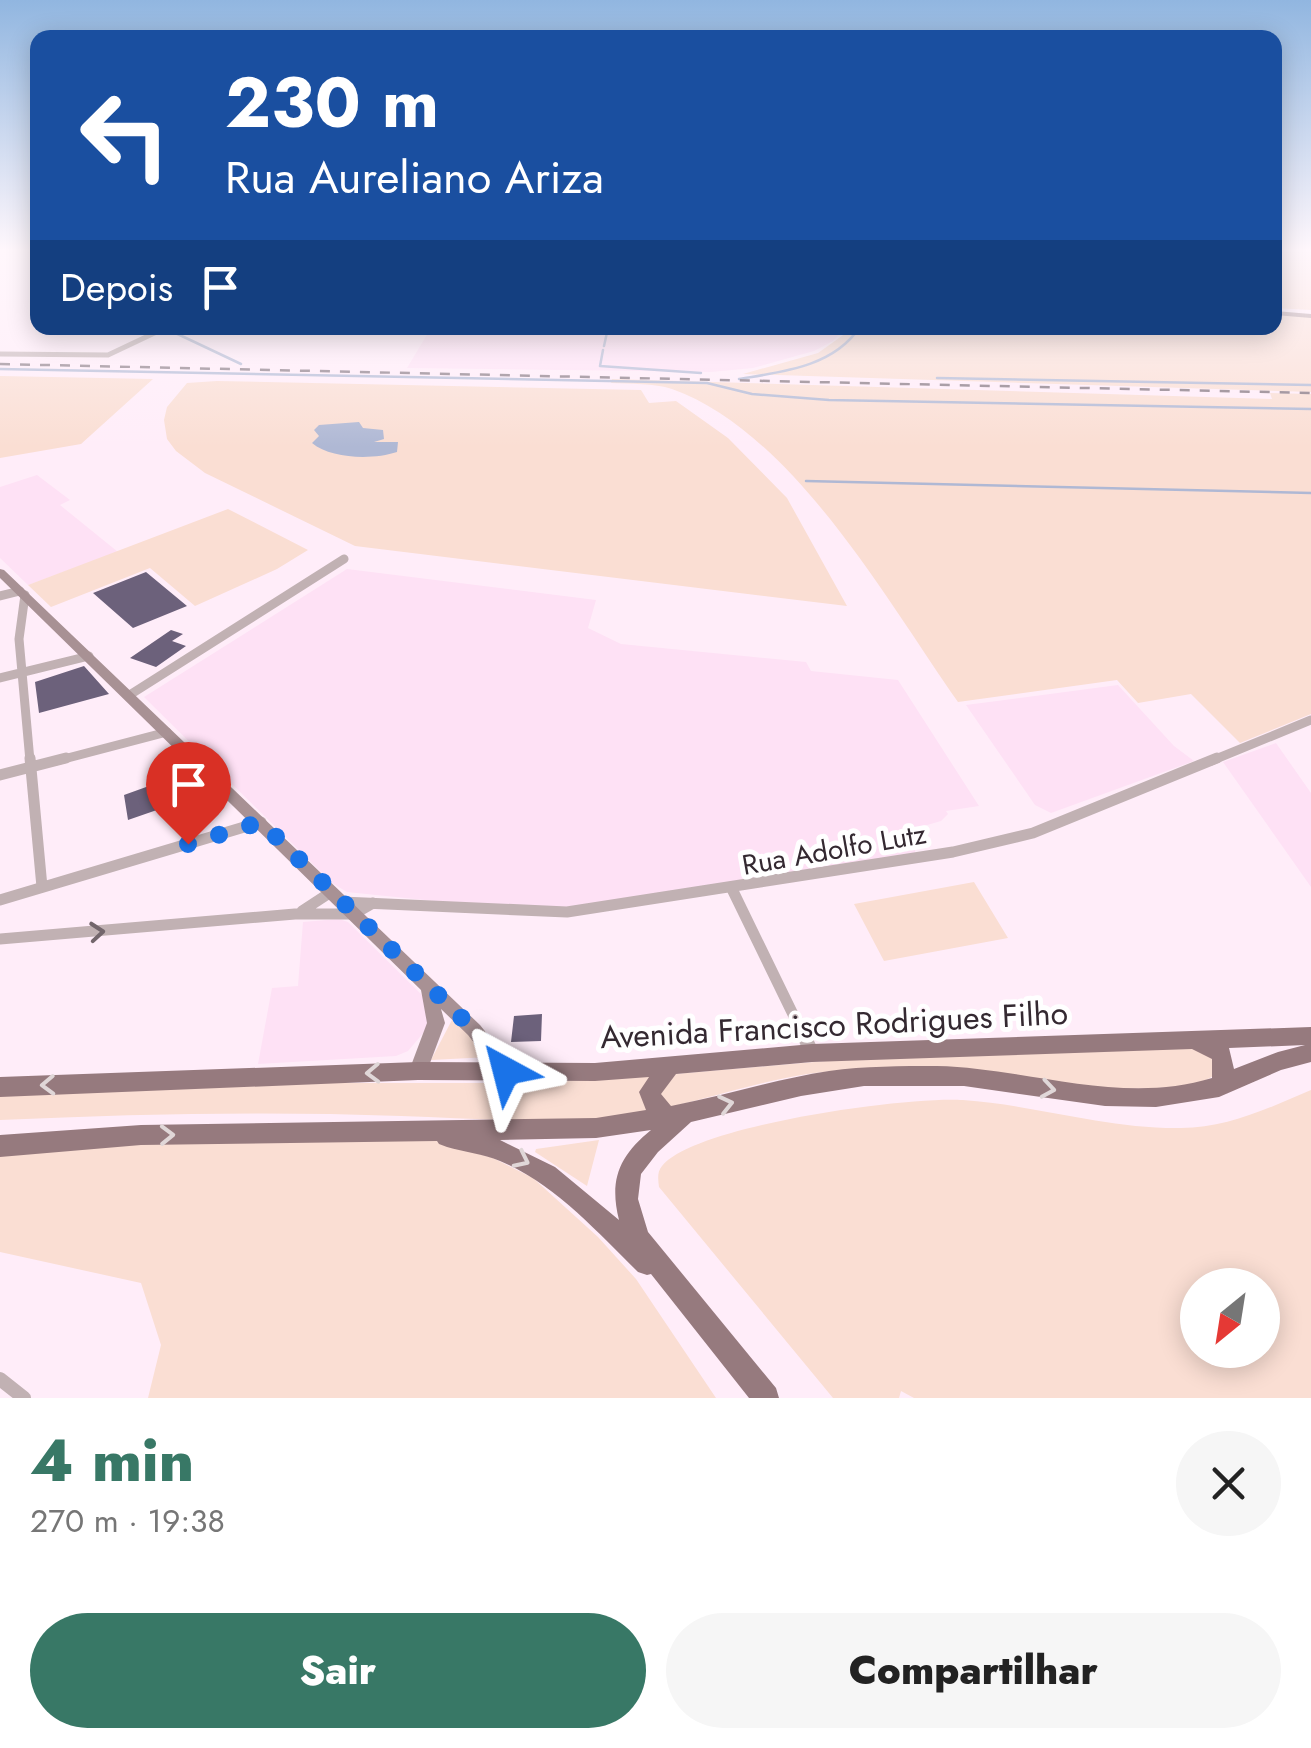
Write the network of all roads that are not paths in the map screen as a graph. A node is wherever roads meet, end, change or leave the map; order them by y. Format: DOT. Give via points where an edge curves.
graph roads {
  1 [pos="145,335"];
  2 [pos="151,335"];
  3 [pos="0,354"];
  4 [pos="109,354"];
  5 [pos="344,559"];
  6 [pos="0,572"];
  7 [pos="23,593"];
  8 [pos="0,596"];
  9 [pos="89,656"];
  10 [pos="22,672"];
  11 [pos="0,678"];
  12 [pos="128,696"];
  13 [pos="1311,720"];
  14 [pos="167,732"];
  15 [pos="33,766"];
  16 [pos="0,775"];
  17 [pos="261,822"];
  18 [pos="42,888"];
  19 [pos="732,890"];
  20 [pos="337,897"];
  21 [pos="0,900"];
  22 [pos="376,902"];
  23 [pos="295,914"];
  24 [pos="354,914"];
  25 [pos="0,939"];
  26 [pos="426,984"];
  27 [pos="1311,1036"];
  28 [pos="1194,1040"];
  29 [pos="812,1052"];
  30 [pos="1311,1053"];
  31 [pos="672,1064"];
  32 [pos="418,1071"];
  33 [pos="506,1071"];
  34 [pos="1219,1086"];
  35 [pos="0,1087"];
  36 [pos="679,1115"];
  37 [pos="429,1132"];
  38 [pos="0,1146"];
  39 [pos="692,1306"];
  40 [pos="0,1379"];
  41 [pos="24,1398"];
  42 [pos="766,1398"];
  1 -- 4 [label="street"];
  2 -- 4 [label="street"];
  3 -- 4 [label="street"];
  5 -- 12 [label="street"];
  6 -- 7 [label="main road"];
  7 -- 8 [label="street"];
  7 -- 9 [label="main road"];
  7 -- 10 [label="street"];
  9 -- 10 [label="street"];
  9 -- 12 [label="main road"];
  10 -- 11 [label="street"];
  10 -- 15 [label="street"];
  12 -- 14 [label="main road"];
  13 -- 19 [label="street, Rua Adolfo Lutz" via="1024,836"];
  14 -- 15 [label="street"];
  14 -- 17 [label="main road"];
  15 -- 16 [label="street"];
  15 -- 18 [label="street"];
  17 -- 18 [label="street"];
  17 -- 20 [label="main road"];
  18 -- 21 [label="street"];
  19 -- 22 [label="street, Rua Adolfo Lutz" via="567,912"];
  19 -- 29 [label="street"];
  20 -- 22 [label="street, Rua Adolfo Lutz"];
  20 -- 23 [label="street"];
  20 -- 24 [label="main road"];
  22 -- 24 [label="street"];
  23 -- 24 [label="street"];
  25 -- 23 [label="street, one-way"];
  24 -- 26 [label="main road"];
  26 -- 32 [label="main road" via="436,1023"];
  26 -- 33 [label="main road"];
  27 -- 28 [label="main road, Avenida Francisco Rodrigues Filho"];
  28 -- 29 [label="main road, Avenida Francisco Rodrigues Filho"];
  28 -- 34 [label="main road" via="1222,1054"];
  29 -- 31 [label="main road, Avenida Francisco Rodrigues Filho"];
  30 -- 34 [label="main road, Avenida Francisco Rodrigues Filho"];
  31 -- 33 [label="main road, Avenida Francisco Rodrigues Filho"];
  31 -- 36 [label="main road" via="650,1092 653,1103"];
  32 -- 33 [label="main road, Avenida Francisco Rodrigues Filho"];
  32 -- 35 [label="main road, Avenida Francisco Rodrigues Filho, one-way"];
  36 -- 34 [label="main road, Avenida Francisco Rodrigues Filho, one-way" via="861,1078 975,1078 1130,1098"];
  36 -- 37 [label="main road, Avenida Francisco Rodrigues Filho" via="596,1128"];
  36 -- 39 [label="main road" via="629,1164 624,1196 639,1240"];
  38 -- 37 [label="main road, Avenida Francisco Rodrigues Filho, one-way" via="140,1135"];
  37 -- 39 [label="main road, one-way" via="503,1151 546,1174"];
  39 -- 42 [label="main road"];
  40 -- 41 [label="street"];
}
